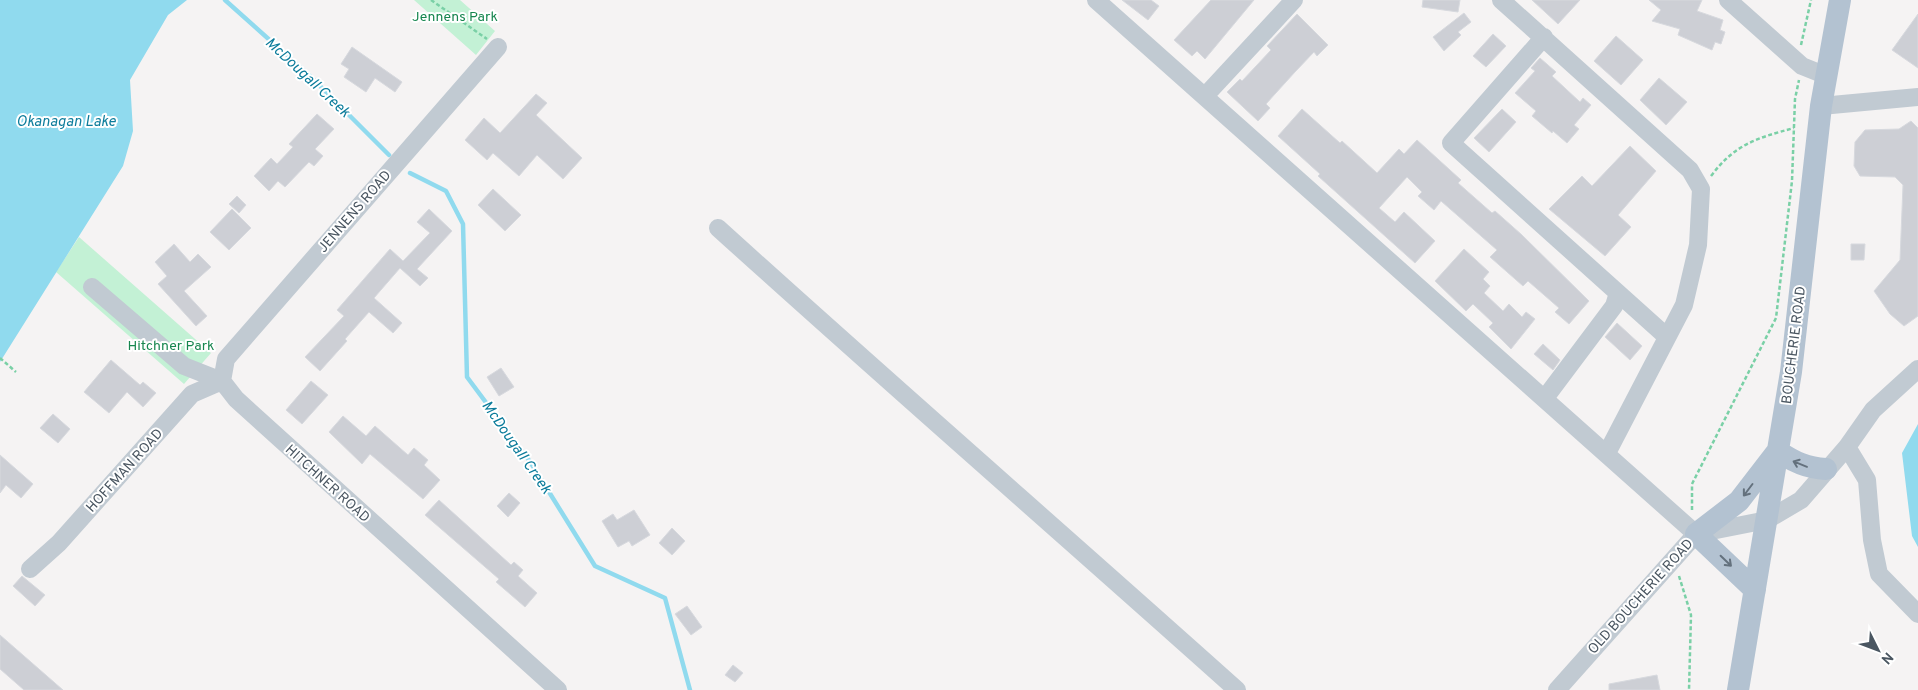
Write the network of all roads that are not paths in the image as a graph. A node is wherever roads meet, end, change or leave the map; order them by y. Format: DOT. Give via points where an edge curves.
graph roads {
  1 [pos="1096,0"];
  2 [pos="1294,0"];
  3 [pos="1501,0"];
  4 [pos="1728,0"];
  5 [pos="1840,0"];
  6 [pos="1544,37"];
  7 [pos="498,47"];
  8 [pos="1826,76"];
  9 [pos="1205,96"];
  10 [pos="1918,97"];
  11 [pos="1821,106"];
  12 [pos="718,228"];
  13 [pos="92,286"];
  14 [pos="1618,293"];
  15 [pos="1667,337"];
  16 [pos="1918,369"];
  17 [pos="222,380"];
  18 [pos="1545,398"];
  19 [pos="1847,448"];
  20 [pos="1778,451"];
  21 [pos="1607,454"];
  22 [pos="1826,468"];
  23 [pos="1766,520"];
  24 [pos="1694,524"];
  25 [pos="30,569"];
  26 [pos="1755,590"];
  27 [pos="1918,614"];
  28 [pos="558,690"];
  29 [pos="1236,690"];
  30 [pos="1557,690"];
  31 [pos="1738,690"];
  1 -- 9 [label="street"];
  2 -- 9 [label="street"];
  3 -- 6 [label="street"];
  4 -- 8 [label="street" via="1802,66"];
  5 -- 8 [label="main road, BOUCHERIE ROAD"];
  6 -- 14 [label="street" via="1450,143"];
  6 -- 15 [label="street" via="1690,170 1701,189 1698,245 1684,305"];
  7 -- 17 [label="street, JENNENS ROAD" via="226,358"];
  8 -- 11 [label="main road, BOUCHERIE ROAD"];
  9 -- 18 [label="street"];
  10 -- 11 [label="street"];
  11 -- 20 [label="main road, BOUCHERIE ROAD" via="1791,372"];
  12 -- 29 [label="street"];
  13 -- 17 [label="street" via="184,366"];
  14 -- 15 [label="street"];
  14 -- 18 [label="street" via="1614,306"];
  15 -- 21 [label="street"];
  16 -- 19 [label="street, OLD BOUCHERIE ROAD" via="1872,410"];
  17 -- 25 [label="street, HOFFMAN ROAD" via="192,394 59,543"];
  17 -- 28 [label="street, HITCHNER ROAD" via="236,399"];
  18 -- 21 [label="street"];
  19 -- 22 [label="street, OLD BOUCHERIE ROAD"];
  19 -- 27 [label="street" via="1868,480 1872,540 1879,574"];
  22 -- 20 [label="main road, one-way" via="1810,468 1793,462"];
  20 -- 23 [label="main road, BOUCHERIE ROAD"];
  20 -- 24 [label="main road, one-way" via="1739,501"];
  21 -- 24 [label="street"];
  22 -- 23 [label="street, OLD BOUCHERIE ROAD" via="1802,500"];
  23 -- 24 [label="street, OLD BOUCHERIE ROAD"];
  23 -- 26 [label="main road, BOUCHERIE ROAD"];
  24 -- 26 [label="main road, one-way"];
  24 -- 30 [label="street, OLD BOUCHERIE ROAD"];
  26 -- 31 [label="main road, BOUCHERIE ROAD"];
}
